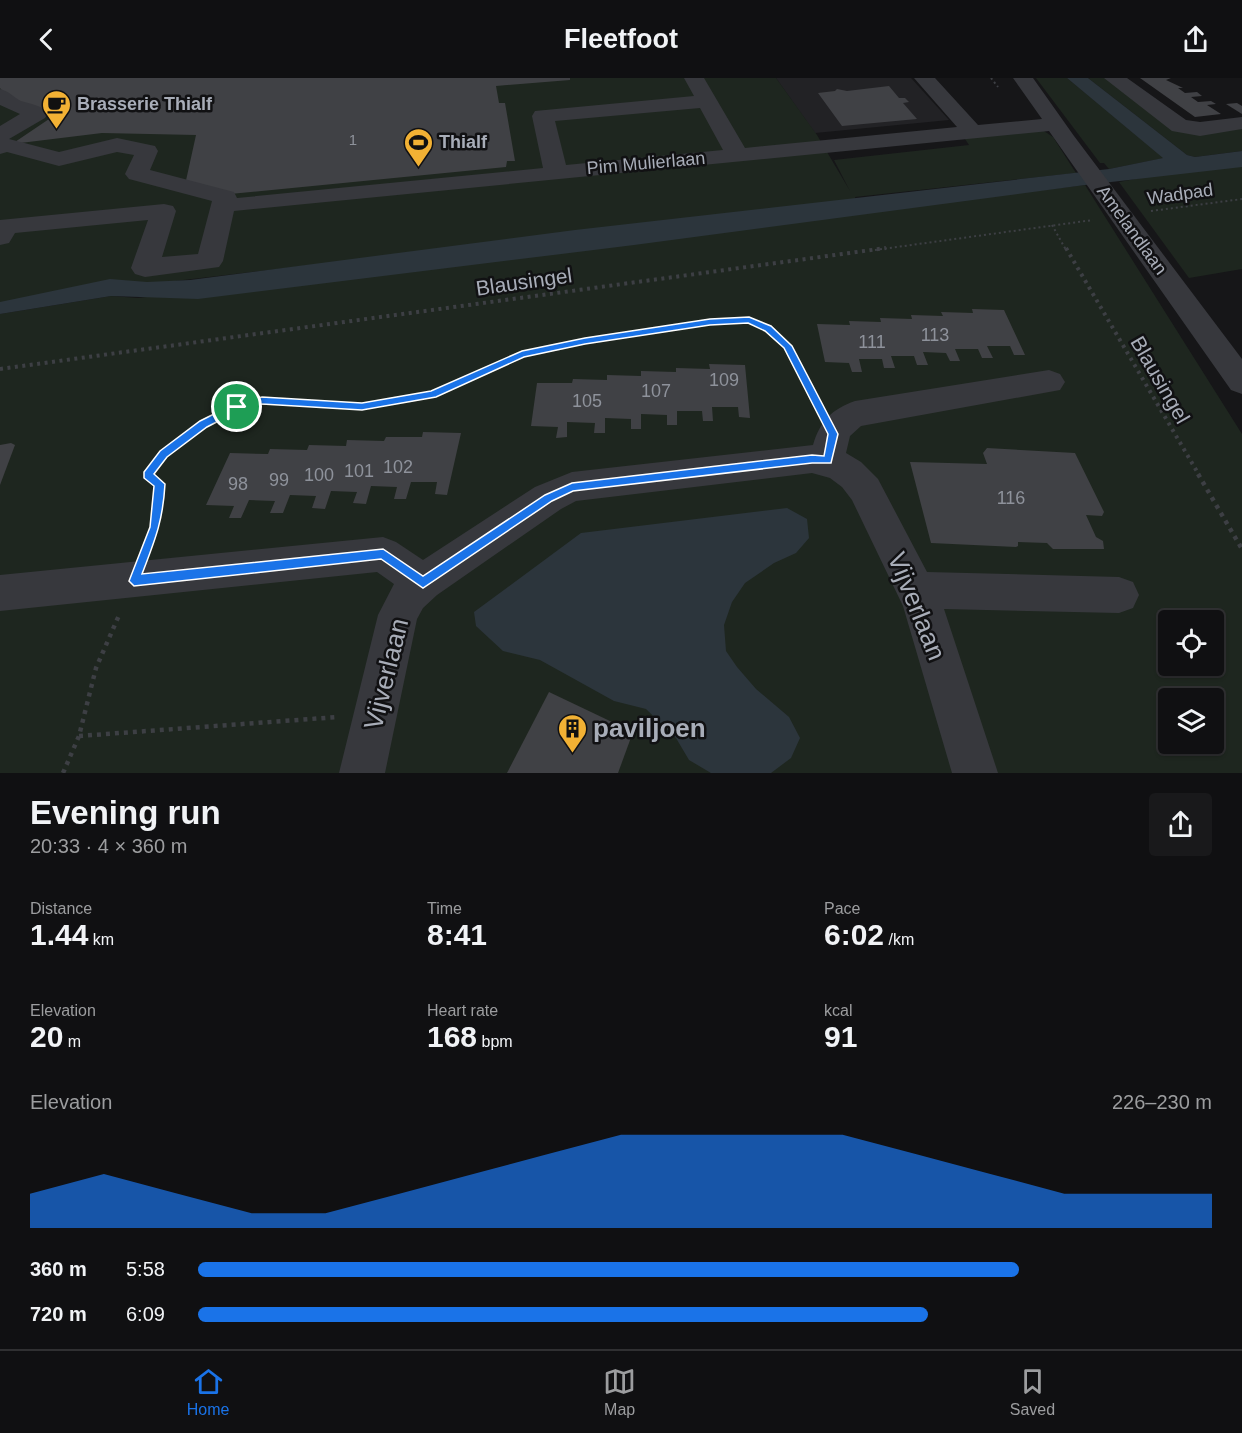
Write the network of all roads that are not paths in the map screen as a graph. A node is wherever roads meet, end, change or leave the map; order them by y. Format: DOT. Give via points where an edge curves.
graph roads {
  1 [pos="694,78"];
  2 [pos="924,78"];
  3 [pos="1023,78"];
  4 [pos="1114,78"];
  5 [pos="0,95"];
  6 [pos="707,101"];
  7 [pos="1242,123"];
  8 [pos="1054,124"];
  9 [pos="972,131"];
  10 [pos="0,135"];
  11 [pos="0,147"];
  12 [pos="737,154"];
  13 [pos="556,172"];
  14 [pos="238,205"];
  15 [pos="0,237"];
  16 [pos="1049,382"];
  17 [pos="1242,382"];
  18 [pos="830,447"];
  19 [pos="423,582"];
  20 [pos="916,590"];
  21 [pos="0,593"];
  22 [pos="1119,595"];
  23 [pos="362,773"];
  24 [pos="975,773"];
  1 -- 6 [label="street"];
  2 -- 9 [label="street"];
  3 -- 8 [label="street, Amelandlaan"];
  4 -- 7 [label="street" via="1180,126 1194,129"];
  5 -- 10 [label="street" via="11,104 37,112"];
  6 -- 12 [label="street"];
  6 -- 13 [label="street" via="543,116"];
  8 -- 9 [label="street, Pim Mulierlaan"];
  8 -- 17 [label="street, Amelandlaan"];
  9 -- 12 [label="street, Pim Mulierlaan"];
  11 -- 15 [label="street" via="7,145 59,159 117,145 147,151 137,174 225,197 210,261 145,268 164,211 7,226"];
  12 -- 13 [label="street, Pim Mulierlaan"];
  13 -- 14 [label="street, Pim Mulierlaan"];
  16 -- 18 [label="street" via="855,414 844,420"];
  18 -- 19 [label="street, Vijverlaan" via="812,459 572,487 548,498"];
  18 -- 20 [label="street, Vijverlaan" via="856,476"];
  19 -- 21 [label="street" via="383,554"];
  19 -- 23 [label="street, Vijverlaan" via="409,595 398,615"];
  20 -- 22 [label="street"];
  20 -- 24 [label="street, Vijverlaan"];
}
